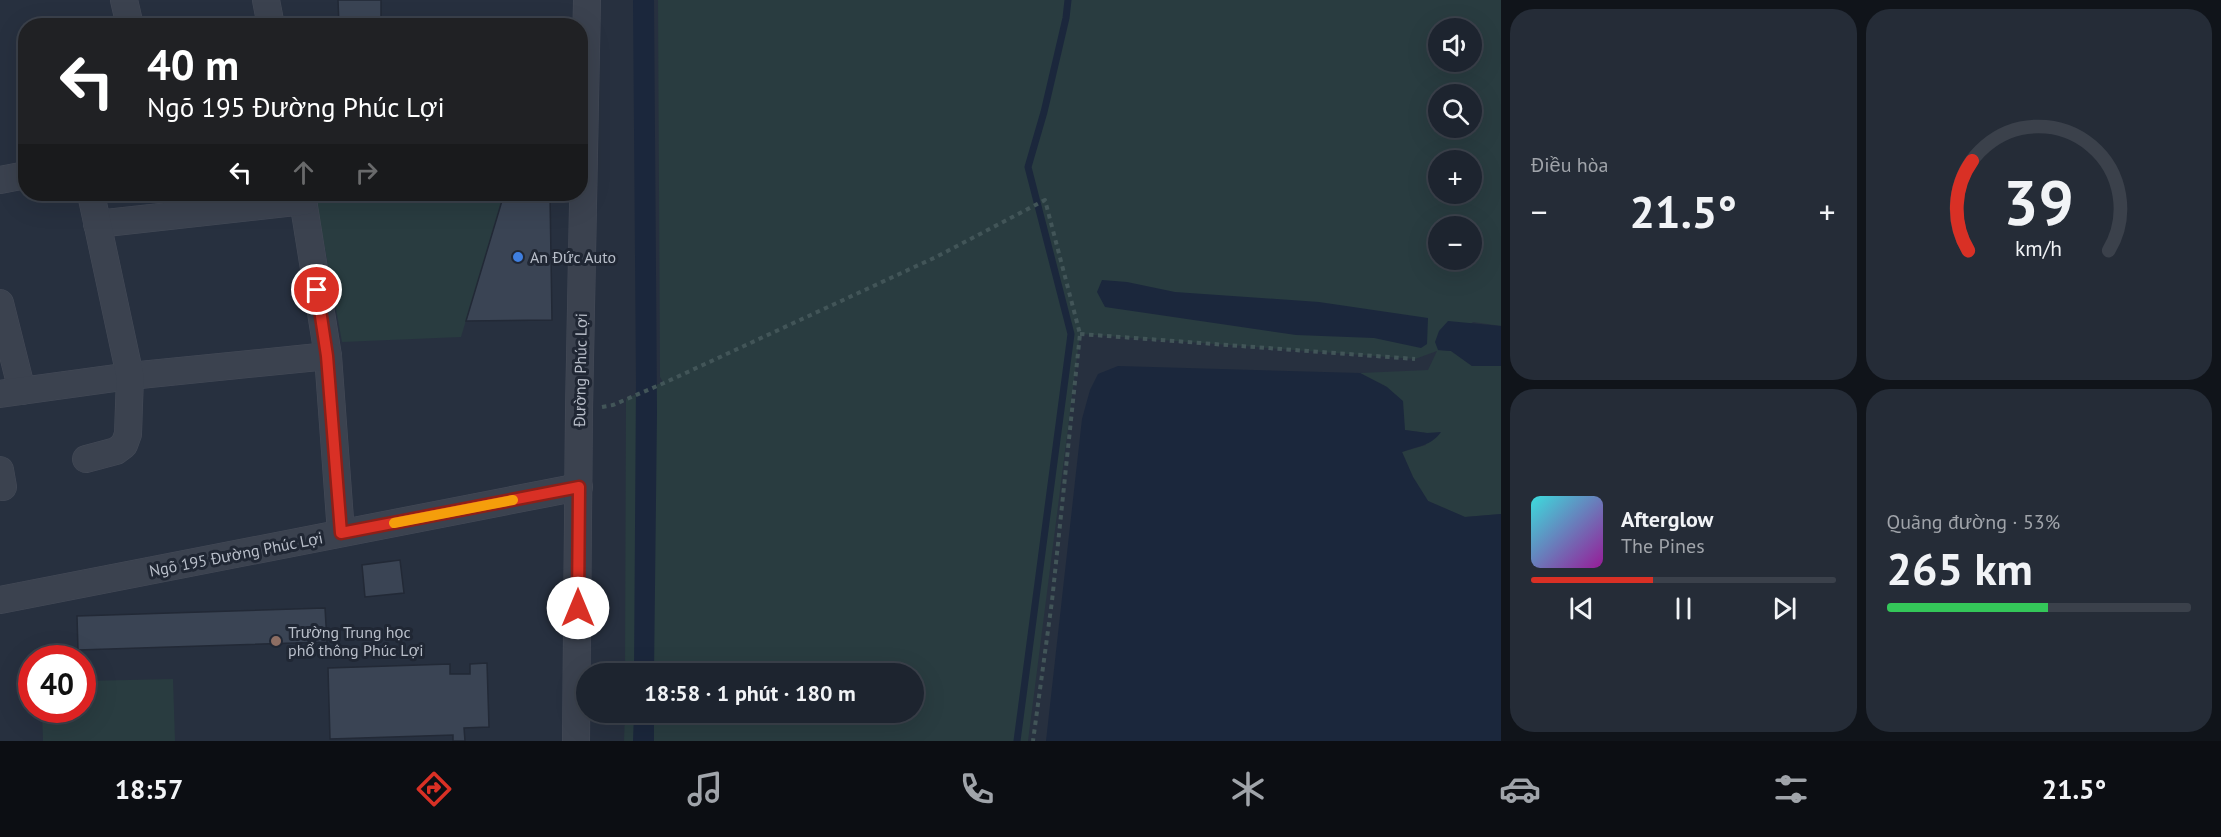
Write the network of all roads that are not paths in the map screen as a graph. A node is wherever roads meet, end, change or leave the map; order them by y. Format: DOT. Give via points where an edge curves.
graph roads {
  1 [pos="124,0"];
  2 [pos="266,0"];
  3 [pos="587,0"];
  4 [pos="128,18"];
  5 [pos="269,18"];
  6 [pos="587,18"];
  7 [pos="18,177"];
  8 [pos="0,180"];
  9 [pos="92,201"];
  10 [pos="272,201"];
  11 [pos="304,201"];
  12 [pos="584,201"];
  13 [pos="97,224"];
  14 [pos="0,303"];
  15 [pos="327,356"];
  16 [pos="130,376"];
  17 [pos="11,392"];
  18 [pos="86,459"];
  19 [pos="579,487"];
  20 [pos="341,533"];
  21 [pos="0,600"];
  22 [pos="576,741"];
  1 -- 4 [label="street"];
  2 -- 5 [label="street"];
  3 -- 6 [label="street, Đường Phúc Lợi"];
  7 -- 8 [label="street"];
  9 -- 13 [label="street"];
  10 -- 13 [label="street"];
  11 -- 15 [label="street"];
  12 -- 19 [label="street, Đường Phúc Lợi"];
  13 -- 16 [label="street"];
  14 -- 17 [label="street"];
  15 -- 16 [label="street"];
  15 -- 20 [label="street"];
  16 -- 17 [label="street"];
  16 -- 18 [label="street" via="129,435 124,445"];
  19 -- 20 [label="street, Ngõ 195 Đường Phúc Lợi"];
  19 -- 22 [label="street, Đường Phúc Lợi"];
  20 -- 21 [label="street, Ngõ 195 Đường Phúc Lợi"];
}
